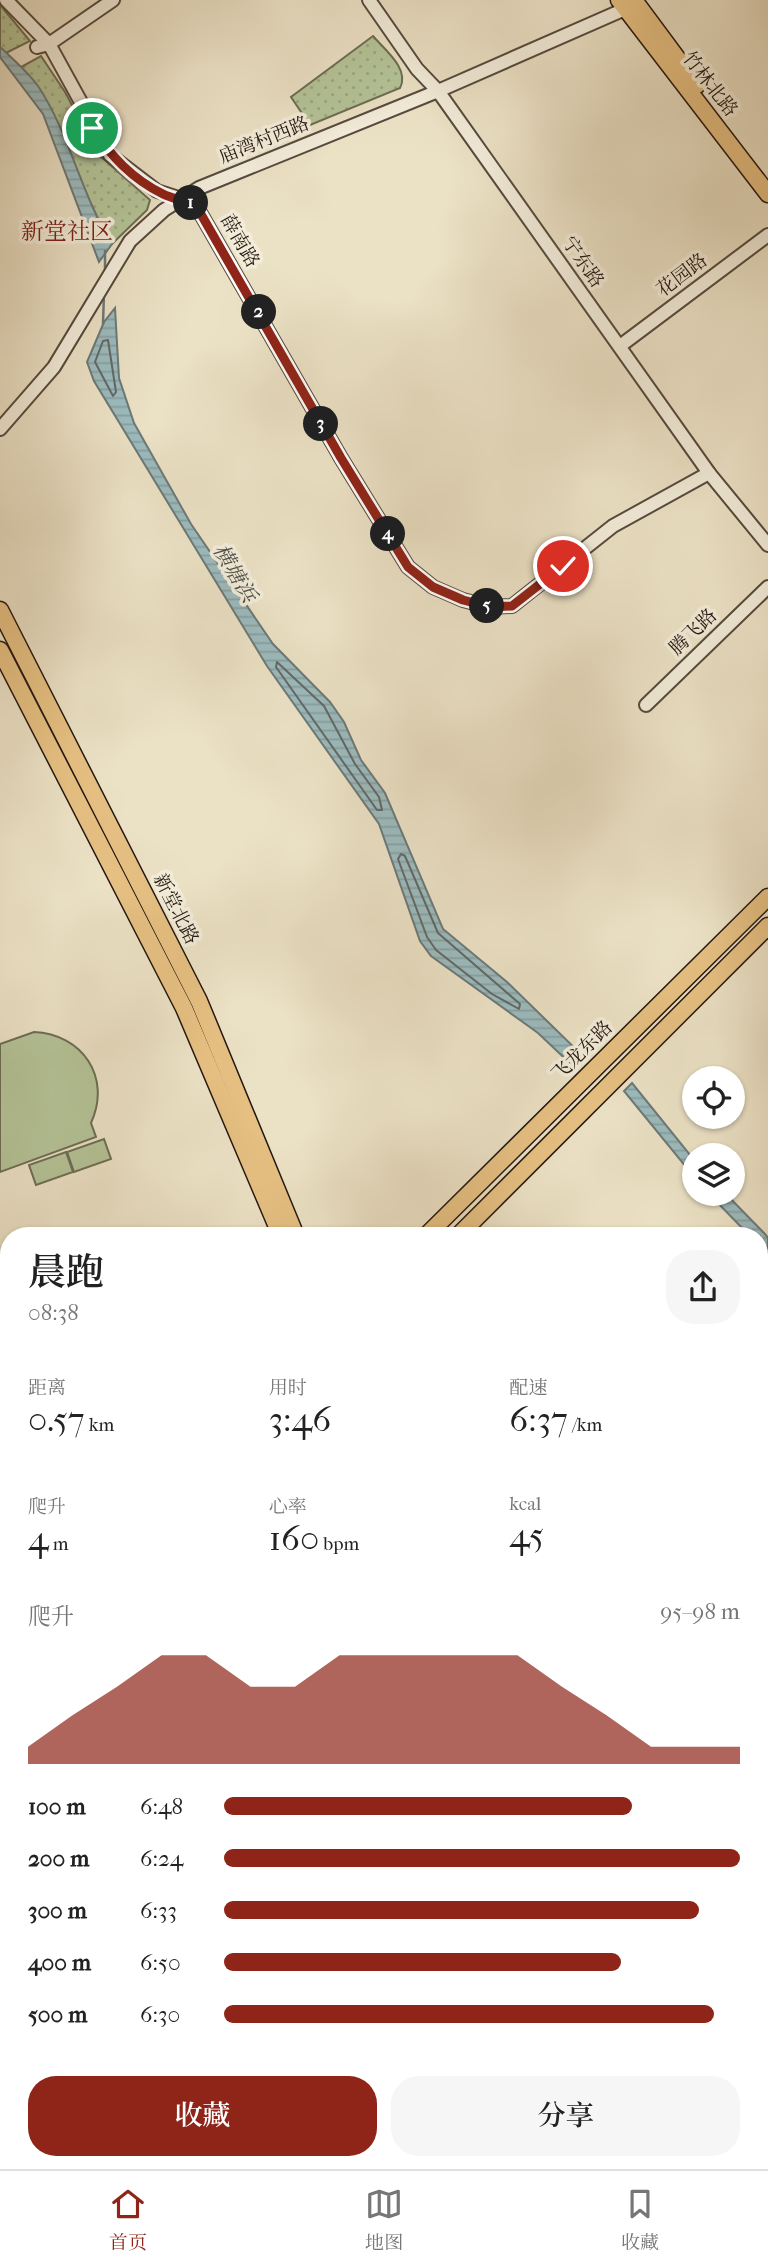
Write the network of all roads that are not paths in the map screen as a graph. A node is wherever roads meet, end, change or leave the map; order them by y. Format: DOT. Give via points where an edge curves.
graph roads {
  1 [pos="6,0"];
  2 [pos="113,0"];
  3 [pos="369,0"];
  4 [pos="628,2"];
  5 [pos="43,46"];
  6 [pos="438,91"];
  7 [pos="768,179"];
  8 [pos="768,194"];
  9 [pos="180,200"];
  10 [pos="768,235"];
  11 [pos="620,346"];
  12 [pos="0,429"];
  13 [pos="709,473"];
  14 [pos="768,545"];
  15 [pos="768,587"];
  16 [pos="0,610"];
  17 [pos="0,650"];
  18 [pos="646,705"];
  19 [pos="768,898"];
  20 [pos="768,926"];
  21 [pos="277,1227"];
  22 [pos="292,1227"];
  23 [pos="435,1227"];
  24 [pos="467,1227"];
  1 -- 5 [label="street, 薛南路"];
  2 -- 5 [label="street"];
  3 -- 6 [label="street, 宁东路"];
  4 -- 6 [label="street, 庙湾村西路"];
  4 -- 7 [label="main road, 竹林北路"];
  4 -- 8 [label="main road, 竹林北路"];
  5 -- 9 [label="street, 薛南路" via="110,155 157,191"];
  6 -- 9 [label="street, 庙湾村西路" via="199,188"];
  6 -- 11 [label="street, 宁东路"];
  9 -- 12 [label="street, 庙湾村西路" via="137,234 115,262 54,367"];
  9 -- 13 [label="street, 薛南路" via="198,209 408,567 433,587 481,605 512,606 613,526"];
  10 -- 11 [label="street, 花园路"];
  11 -- 13 [label="street, 宁东路"];
  13 -- 14 [label="street, 宁东路"];
  15 -- 18 [label="street, 腾飞路"];
  16 -- 22 [label="main road, 新堂北路" via="199,1001"];
  17 -- 21 [label="main road, 新堂北路" via="184,1008"];
  19 -- 23 [label="main road, 飞龙东路"];
  20 -- 24 [label="main road"];
}
